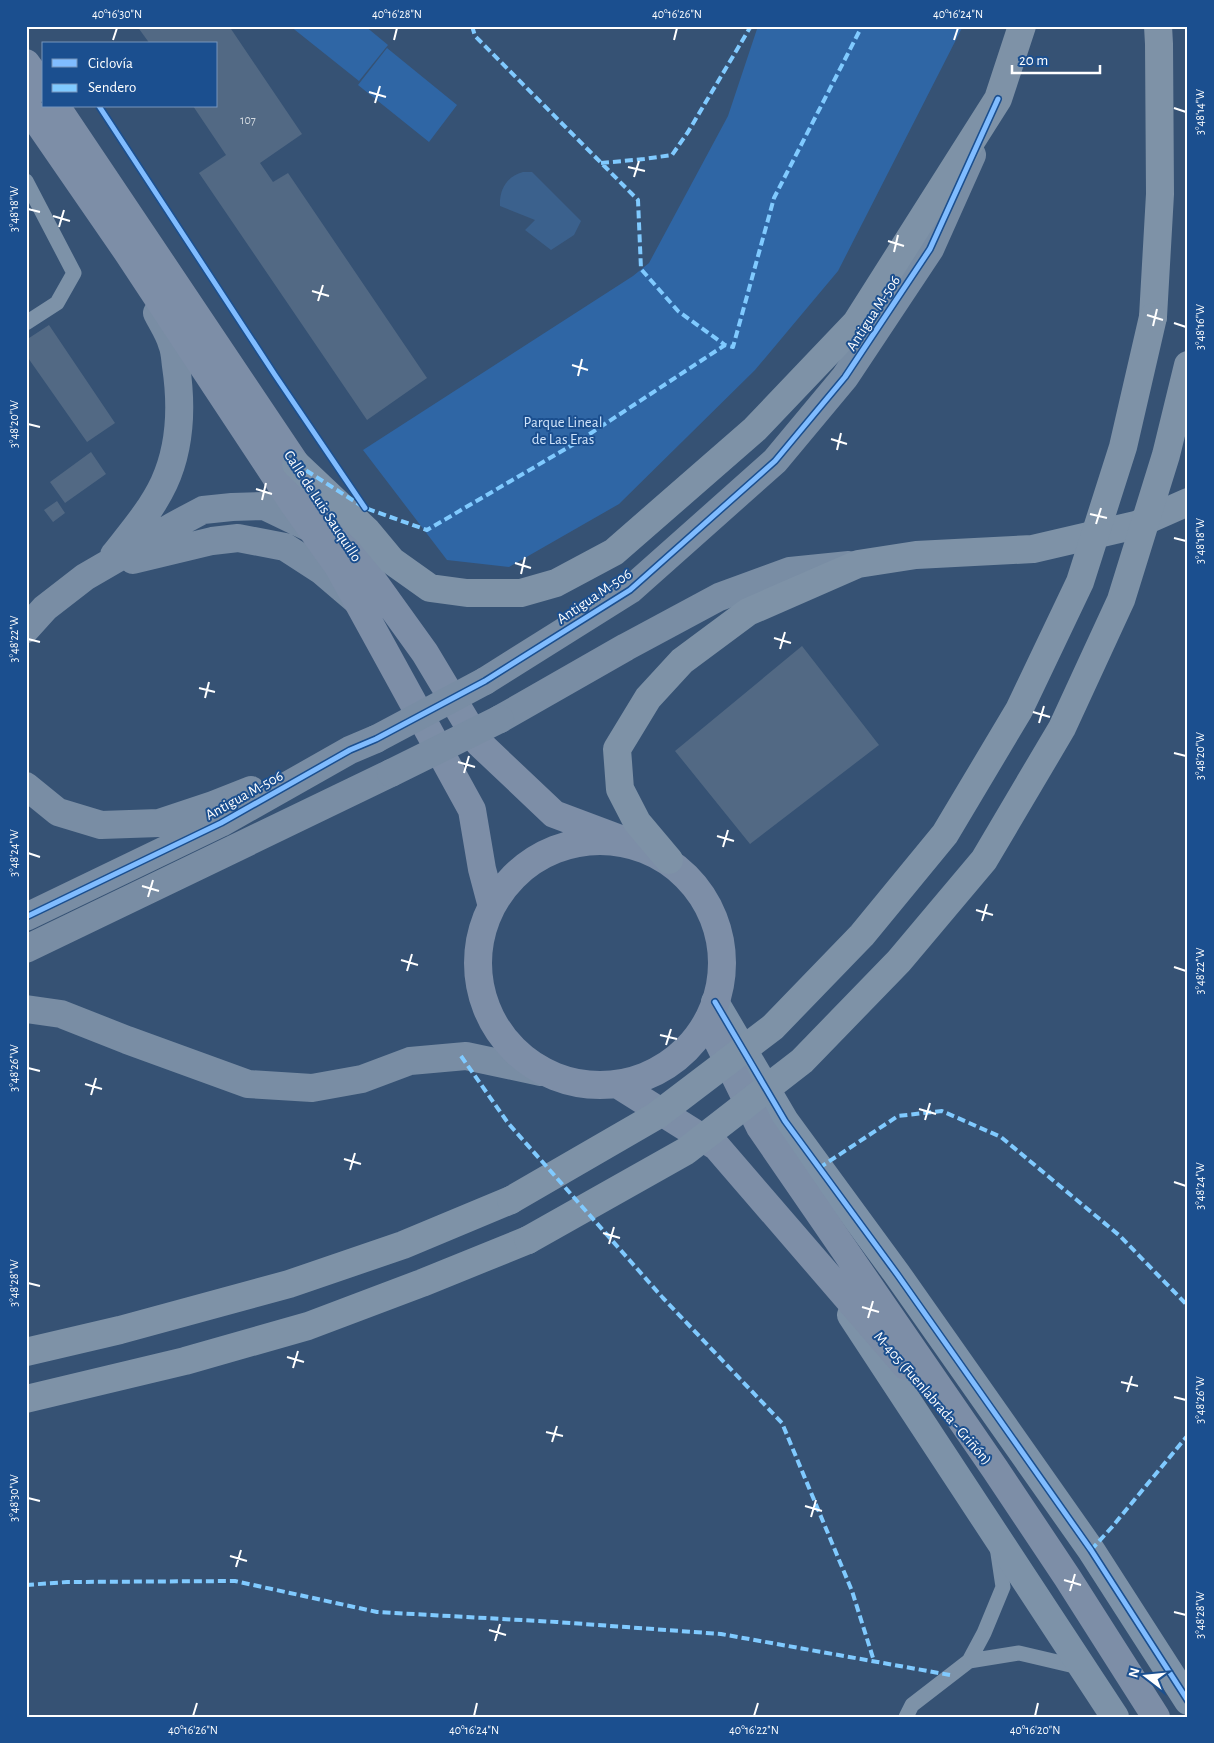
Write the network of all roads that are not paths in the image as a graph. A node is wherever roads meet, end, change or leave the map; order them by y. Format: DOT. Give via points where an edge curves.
graph roads {
  1 [pos="1022,26"];
  2 [pos="1158,26"];
  3 [pos="26,63"];
  4 [pos="42,85"];
  5 [pos="998,100"];
  6 [pos="26,105"];
  7 [pos="57,108"];
  8 [pos="26,126"];
  9 [pos="26,182"];
  10 [pos="128,253"];
  11 [pos="26,323"];
  12 [pos="1188,366"];
  13 [pos="296,464"];
  14 [pos="1188,502"];
  15 [pos="321,524"];
  16 [pos="858,564"];
  17 [pos="107,565"];
  18 [pos="357,601"];
  19 [pos="26,629"];
  20 [pos="350,750"];
  21 [pos="26,786"];
  22 [pos="642,847"];
  23 [pos="669,860"];
  24 [pos="492,903"];
  25 [pos="26,917"];
  26 [pos="26,948"];
  27 [pos="26,1009"];
  28 [pos="712,1012"];
  29 [pos="541,1072"];
  30 [pos="620,1086"];
  31 [pos="817,1264"];
  32 [pos="26,1352"];
  33 [pos="26,1399"];
  34 [pos="995,1469"];
  35 [pos="995,1535"];
  36 [pos="968,1661"];
  37 [pos="1083,1668"];
  38 [pos="1188,1701"];
  39 [pos="906,1717"];
  40 [pos="1115,1717"];
  41 [pos="1156,1717"];
  1 -- 5 [label="highway"];
  2 -- 32 [label="highway, bridge" via="1160,194 1152,317 1123,446 1080,582 1019,710 945,834 862,934 773,1027 656,1116 511,1200 403,1245 289,1284"];
  3 -- 4 [label="main road"];
  5 -- 13 [label="highway" via="856,323 755,429 614,552 556,583 521,593 467,593 430,588 392,561 367,530"];
  5 -- 20 [label="street, Antigua M-506, bridge" via="930,249 845,377 774,462 630,590 484,681"];
  6 -- 10 [label="main road, Calle de Luis Sauquillo"];
  7 -- 13 [label="main road, Calle de Luis Sauquillo"];
  8 -- 10 [label="lane"];
  9 -- 11 [label="lane" via="74,274 57,303"];
  10 -- 15 [label="main road, Calle de Luis Sauquillo"];
  10 -- 17 [label="street" via="172,343 178,382 179,423 173,461 164,484"];
  12 -- 33 [label="highway, bridge" via="1166,455 1121,600 1062,728 984,860 899,962 802,1061 686,1151 528,1240 308,1326 186,1361"];
  13 -- 15 [label="main road, Calle de Luis Sauquillo"];
  14 -- 16 [label="highway" via="1136,525 1033,549 916,555"];
  15 -- 17 [label="street" via="264,506 203,510"];
  15 -- 18 [label="main road, Calle de Luis Sauquillo"];
  15 -- 22 [label="main road, Calle de Luis Sauquillo" via="351,550 425,653 479,742 554,814"];
  16 -- 23 [label="highway" via="748,612 682,661 648,698 617,749 620,789 637,822"];
  16 -- 26 [label="street, bridge" via="790,571 719,597 500,719"];
  17 -- 18 [label="street" via="238,538 285,546 322,571"];
  17 -- 19 [label="street" via="85,577 45,608"];
  18 -- 24 [label="main road, Calle de Luis Sauquillo" via="472,810 482,869"];
  20 -- 21 [label="street" via="159,823 101,825 58,812"];
  20 -- 25 [label="street, Antigua M-506" via="221,823"];
  22 -- 23 [label="main road"];
  22 -- 24 [label="main road" via="591,840 549,851 526,865"];
  23 -- 28 [label="main road" via="700,890 718,927 724,969"];
  24 -- 29 [label="main road" via="481,931 478,982 492,1023 505,1042"];
  27 -- 29 [label="street" via="61,1014 248,1084 312,1088 362,1079 410,1061 466,1056"];
  28 -- 30 [label="main road" via="697,1040 664,1070"];
  28 -- 34 [label="main road, M-405 (Fuenlabrada - Griñón)" via="760,1127"];
  28 -- 38 [label="street" via="785,1121 1085,1542"];
  29 -- 30 [label="main road" via="588,1086"];
  30 -- 31 [label="main road, M-405 (Fuenlabrada - Griñón)" via="717,1147"];
  31 -- 34 [label="main road, M-405 (Fuenlabrada - Griñón)"];
  31 -- 35 [label="street"];
  34 -- 41 [label="main road"];
  35 -- 36 [label="lane" via="1003,1587"];
  35 -- 37 [label="street"];
  36 -- 37 [label="lane" via="1019,1653"];
  36 -- 39 [label="lane" via="912,1705"];
  37 -- 40 [label="street"];
}
